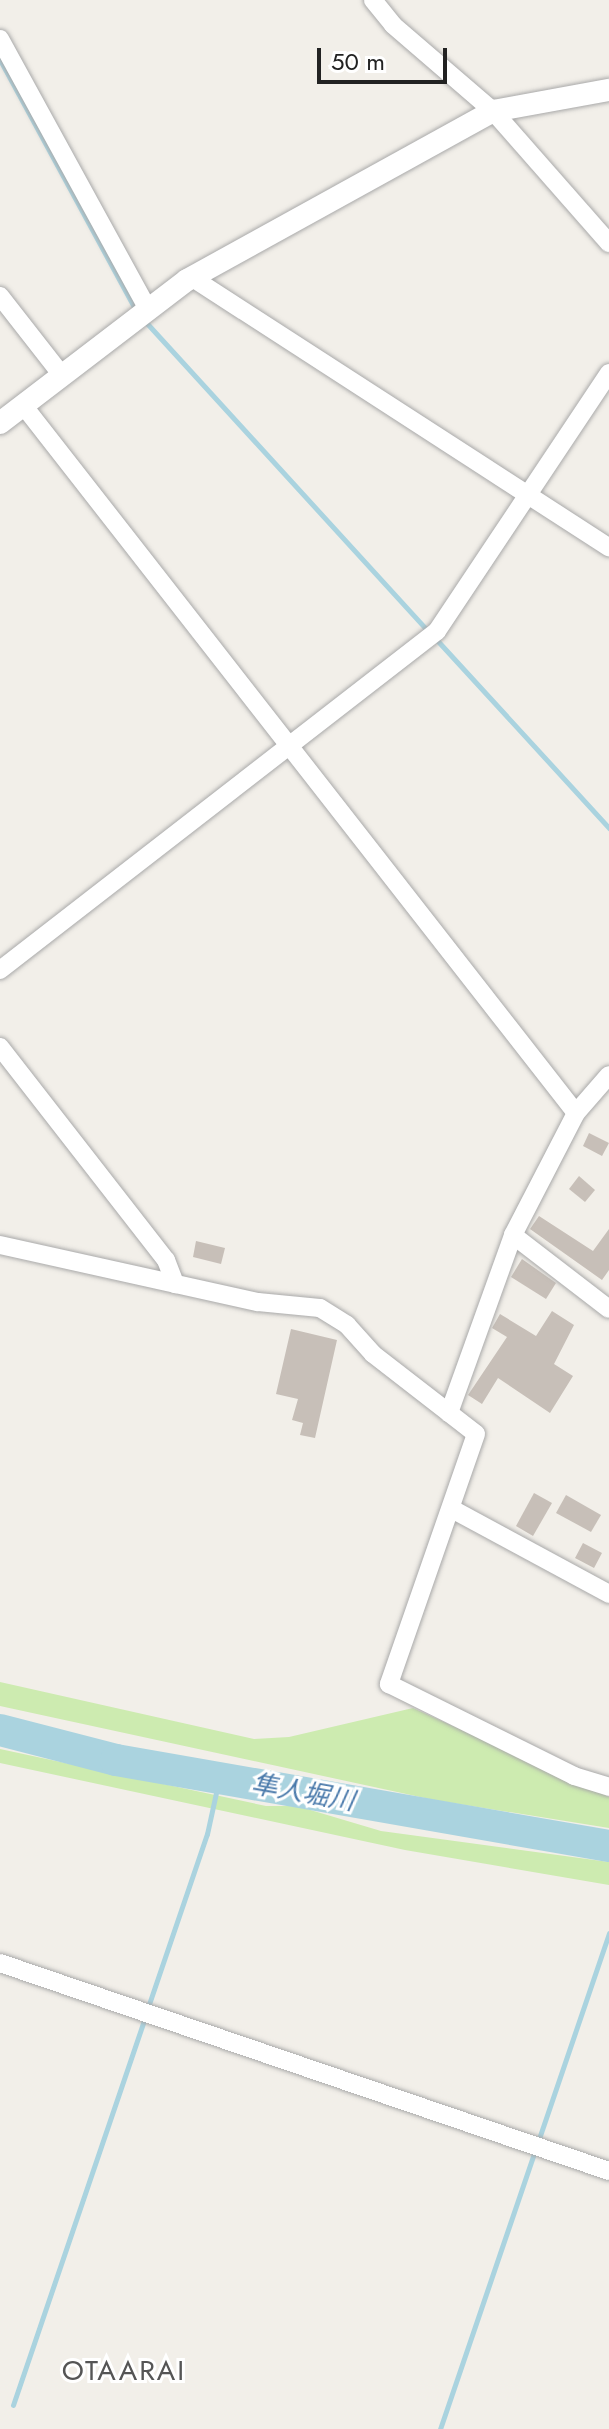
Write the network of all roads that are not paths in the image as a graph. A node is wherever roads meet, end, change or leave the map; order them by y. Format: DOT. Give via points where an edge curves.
graph roads {
  1 [pos="373,0"];
  2 [pos="0,39"];
  3 [pos="609,90"];
  4 [pos="493,111"];
  5 [pos="609,243"];
  6 [pos="191,277"];
  7 [pos="0,296"];
  8 [pos="147,307"];
  9 [pos="609,373"];
  10 [pos="61,374"];
  11 [pos="23,405"];
  12 [pos="0,423"];
  13 [pos="528,494"];
  14 [pos="609,547"];
  15 [pos="289,744"];
  16 [pos="0,970"];
  17 [pos="0,1047"];
  18 [pos="609,1075"];
  19 [pos="576,1113"];
  20 [pos="513,1235"];
  21 [pos="0,1245"];
  22 [pos="175,1284"];
  23 [pos="609,1309"];
  24 [pos="449,1413"];
  25 [pos="452,1509"];
  26 [pos="609,1594"];
  27 [pos="609,1787"];
  28 [pos="0,1963"];
  29 [pos="609,2171"];
  1 -- 4 [label="street" via="393,25"];
  2 -- 8 [label="street"];
  3 -- 4 [label="street"];
  4 -- 5 [label="street"];
  4 -- 6 [label="street"];
  6 -- 8 [label="street"];
  6 -- 13 [label="street"];
  7 -- 10 [label="street"];
  8 -- 10 [label="street"];
  9 -- 13 [label="street"];
  10 -- 11 [label="street"];
  11 -- 12 [label="street"];
  11 -- 15 [label="street"];
  13 -- 14 [label="street"];
  13 -- 15 [label="street" via="437,631"];
  15 -- 16 [label="street"];
  15 -- 19 [label="street"];
  17 -- 22 [label="street" via="166,1260"];
  18 -- 19 [label="street"];
  19 -- 20 [label="street"];
  20 -- 23 [label="street"];
  20 -- 24 [label="street"];
  21 -- 22 [label="street"];
  22 -- 24 [label="street" via="320,1308"];
  24 -- 25 [label="street" via="476,1434"];
  25 -- 26 [label="street"];
  25 -- 27 [label="street" via="389,1684 574,1776"];
  28 -- 29 [label="street"];
}
